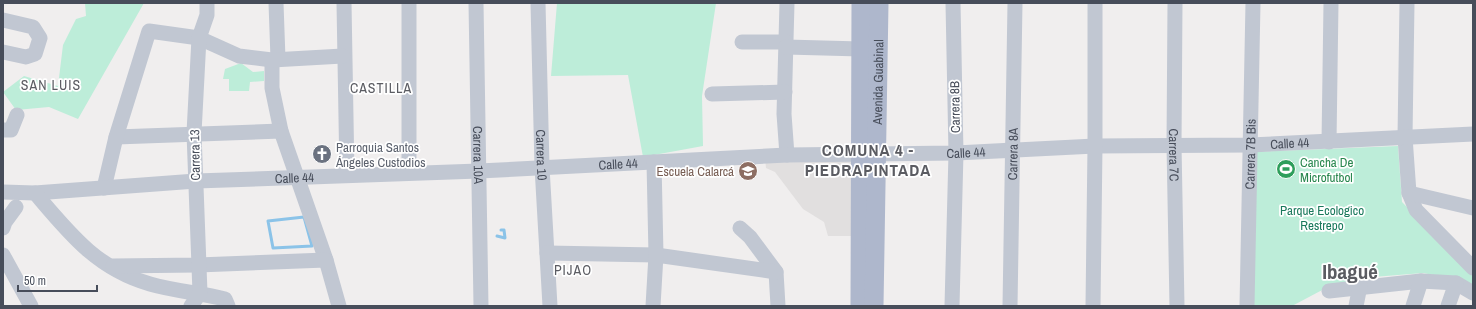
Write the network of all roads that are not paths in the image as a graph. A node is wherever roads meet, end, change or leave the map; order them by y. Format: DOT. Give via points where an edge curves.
graph roads {
  1 [pos="207,3"];
  2 [pos="276,3"];
  3 [pos="344,3"];
  4 [pos="409,3"];
  5 [pos="476,3"];
  6 [pos="538,3"];
  7 [pos="787,3"];
  8 [pos="861,3"];
  9 [pos="879,3"];
  10 [pos="953,3"];
  11 [pos="1015,3"];
  12 [pos="1095,3"];
  13 [pos="1175,3"];
  14 [pos="1253,3"];
  15 [pos="1331,3"];
  16 [pos="1407,3"];
  17 [pos="3,20"];
  18 [pos="199,38"];
  19 [pos="742,42"];
  20 [pos="786,45"];
  21 [pos="861,48"];
  22 [pos="3,52"];
  23 [pos="343,56"];
  24 [pos="275,60"];
  25 [pos="785,92"];
  26 [pos="712,94"];
  27 [pos="17,115"];
  28 [pos="3,130"];
  29 [pos="282,131"];
  30 [pos="194,133"];
  31 [pos="1473,134"];
  32 [pos="116,137"];
  33 [pos="1405,137"];
  34 [pos="1329,142"];
  35 [pos="1174,145"];
  36 [pos="1250,145"];
  37 [pos="1096,146"];
  38 [pos="1014,150"];
  39 [pos="956,153"];
  40 [pos="787,155"];
  41 [pos="869,155"];
  42 [pos="660,161"];
  43 [pos="542,167"];
  44 [pos="479,171"];
  45 [pos="409,173"];
  46 [pos="347,175"];
  47 [pos="298,178"];
  48 [pos="196,181"];
  49 [pos="104,188"];
  50 [pos="3,192"];
  51 [pos="35,193"];
  52 [pos="1409,193"];
  53 [pos="16,207"];
  54 [pos="1473,208"];
  55 [pos="3,228"];
  56 [pos="740,228"];
  57 [pos="547,253"];
  58 [pos="3,255"];
  59 [pos="656,255"];
  60 [pos="326,260"];
  61 [pos="198,265"];
  62 [pos="107,266"];
  63 [pos="1473,268"];
  64 [pos="776,272"];
  65 [pos="1421,281"];
  66 [pos="1456,283"];
  67 [pos="1360,286"];
  68 [pos="1329,290"];
  69 [pos="200,293"];
  70 [pos="1473,293"];
  71 [pos="31,306"];
  72 [pos="191,306"];
  73 [pos="228,306"];
  74 [pos="339,306"];
  75 [pos="481,306"];
  76 [pos="550,306"];
  77 [pos="653,306"];
  78 [pos="778,306"];
  79 [pos="860,306"];
  80 [pos="874,306"];
  81 [pos="952,306"];
  82 [pos="1010,306"];
  83 [pos="1092,306"];
  84 [pos="1177,306"];
  85 [pos="1247,306"];
  86 [pos="1356,306"];
  87 [pos="1413,306"];
  88 [pos="1448,306"];
  1 -- 18 [label="street, Carrera 13" via="207,15"];
  2 -- 24 [label="street"];
  3 -- 23 [label="street"];
  4 -- 45 [label="street"];
  5 -- 44 [label="street, Carrera 10A"];
  6 -- 43 [label="street, Carrera 10"];
  7 -- 20 [label="street"];
  8 -- 21 [label="main road, Avenida Guabinal"];
  9 -- 41 [label="main road, Avenida Guabinal"];
  10 -- 39 [label="street, Carrera 8B"];
  11 -- 38 [label="street, Carrera 8A"];
  12 -- 37 [label="street"];
  13 -- 35 [label="street, Carrera 7C"];
  14 -- 36 [label="street, Carrera 7B Bis"];
  15 -- 34 [label="street"];
  16 -- 33 [label="street"];
  17 -- 22 [label="street" via="33,27 40,38 36,54 26,57"];
  18 -- 24 [label="street" via="239,56"];
  18 -- 30 [label="street, Carrera 13"];
  18 -- 32 [label="street" via="149,31"];
  19 -- 20 [label="street"];
  20 -- 21 [label="street"];
  20 -- 25 [label="street"];
  21 -- 41 [label="main road, Avenida Guabinal"];
  23 -- 24 [label="street"];
  23 -- 46 [label="street"];
  24 -- 29 [label="street" via="272,88"];
  25 -- 26 [label="street"];
  25 -- 40 [label="street"];
  27 -- 28 [label="street" via="11,130"];
  29 -- 30 [label="street"];
  29 -- 47 [label="street"];
  30 -- 32 [label="street"];
  30 -- 48 [label="street, Carrera 13"];
  31 -- 33 [label="street, Calle 44"];
  32 -- 49 [label="street"];
  33 -- 34 [label="street, Calle 44"];
  33 -- 52 [label="street"];
  34 -- 36 [label="street, Calle 44"];
  35 -- 36 [label="street, Calle 44"];
  35 -- 37 [label="street, Calle 44"];
  35 -- 84 [label="street, Carrera 7C"];
  36 -- 85 [label="street, Carrera 7B Bis"];
  37 -- 38 [label="street, Calle 44"];
  37 -- 83 [label="street"];
  38 -- 39 [label="street, Calle 44"];
  38 -- 82 [label="street, Carrera 8A"];
  39 -- 41 [label="street, Calle 44"];
  39 -- 81 [label="street, Carrera 8B"];
  40 -- 41 [label="street, Calle 44"];
  40 -- 42 [label="street, Calle 44"];
  41 -- 79 [label="main road, Avenida Guabinal"];
  41 -- 80 [label="main road, Avenida Guabinal"];
  42 -- 43 [label="street, Calle 44"];
  42 -- 59 [label="street"];
  43 -- 44 [label="street, Calle 44"];
  43 -- 57 [label="street, Carrera 10"];
  44 -- 45 [label="street, Calle 44"];
  44 -- 75 [label="street, Carrera 10A"];
  45 -- 46 [label="street, Calle 44"];
  46 -- 47 [label="street, Calle 44"];
  47 -- 48 [label="street, Calle 44"];
  47 -- 60 [label="street"];
  48 -- 49 [label="street, Calle 44"];
  48 -- 61 [label="street, Carrera 13"];
  49 -- 51 [label="street, Calle 44"];
  50 -- 51 [label="street, Calle 44"];
  51 -- 62 [label="street" via="76,241"];
  52 -- 54 [label="street"];
  52 -- 63 [label="street" via="1416,210"];
  53 -- 55 [label="street"];
  56 -- 64 [label="street" via="750,237"];
  57 -- 59 [label="street"];
  57 -- 76 [label="street, Carrera 10"];
  58 -- 71 [label="street"];
  59 -- 64 [label="street"];
  59 -- 77 [label="street"];
  60 -- 61 [label="street"];
  60 -- 74 [label="street"];
  61 -- 62 [label="street"];
  61 -- 69 [label="street, Carrera 13"];
  62 -- 69 [label="street" via="150,284"];
  64 -- 78 [label="street"];
  65 -- 66 [label="street"];
  65 -- 67 [label="street"];
  65 -- 87 [label="street"];
  66 -- 70 [label="street"];
  66 -- 88 [label="street"];
  67 -- 68 [label="street"];
  67 -- 86 [label="street"];
  69 -- 72 [label="street"];
  69 -- 73 [label="street" via="225,299"];
}
